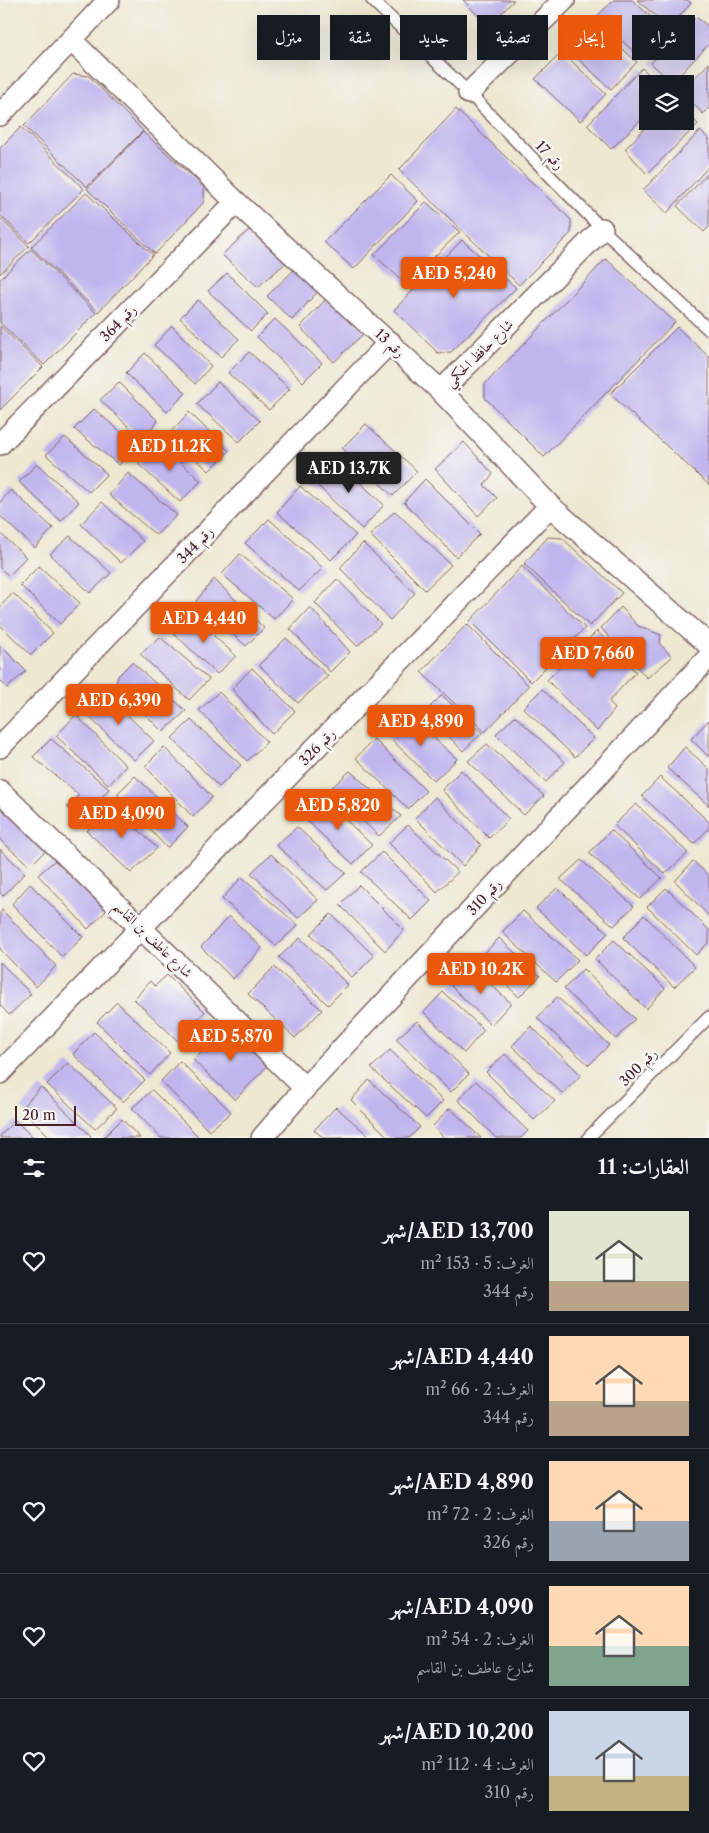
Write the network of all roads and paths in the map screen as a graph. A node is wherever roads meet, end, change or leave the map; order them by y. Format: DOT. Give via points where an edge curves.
graph roads {
  1 [pos="109,0"];
  2 [pos="372,0"];
  3 [pos="564,0"];
  4 [pos="72,41"];
  5 [pos="469,93"];
  6 [pos="0,115"];
  7 [pos="236,202"];
  8 [pos="602,229"];
  9 [pos="709,330"];
  10 [pos="390,342"];
  11 [pos="441,392"];
  12 [pos="0,444"];
  13 [pos="550,506"];
  14 [pos="709,645"];
  15 [pos="709,657"];
  16 [pos="0,747"];
  17 [pos="0,791"];
  18 [pos="142,928"];
  19 [pos="709,1017"];
  20 [pos="0,1073"];
  21 [pos="305,1088"];
  22 [pos="262,1138"];
  23 [pos="588,1138"];
  1 -- 4 [label="street"];
  2 -- 5 [label="lane, رقم 17"];
  3 -- 5 [label="street"];
  4 -- 6 [label="street"];
  4 -- 7 [label="street, رقم 13"];
  5 -- 8 [label="lane, رقم 17"];
  7 -- 10 [label="street, رقم 13"];
  7 -- 12 [label="street, رقم 364"];
  8 -- 9 [label="lane, رقم 17"];
  8 -- 11 [label="street, شارع حافظ الحكمي"];
  10 -- 11 [label="street, رقم 13"];
  10 -- 16 [label="street, رقم 344"];
  11 -- 13 [label="street, رقم 13"];
  13 -- 14 [label="street, رقم 13"];
  13 -- 18 [label="street, رقم 326"];
  15 -- 21 [label="street, رقم 310"];
  17 -- 18 [label="street, شارع عاطف بن القاسم"];
  18 -- 20 [label="street, رقم 326"];
  18 -- 21 [label="street, شارع عاطف بن القاسم"];
  19 -- 23 [label="lane, رقم 300"];
  21 -- 22 [label="street, رقم 310"];
}
